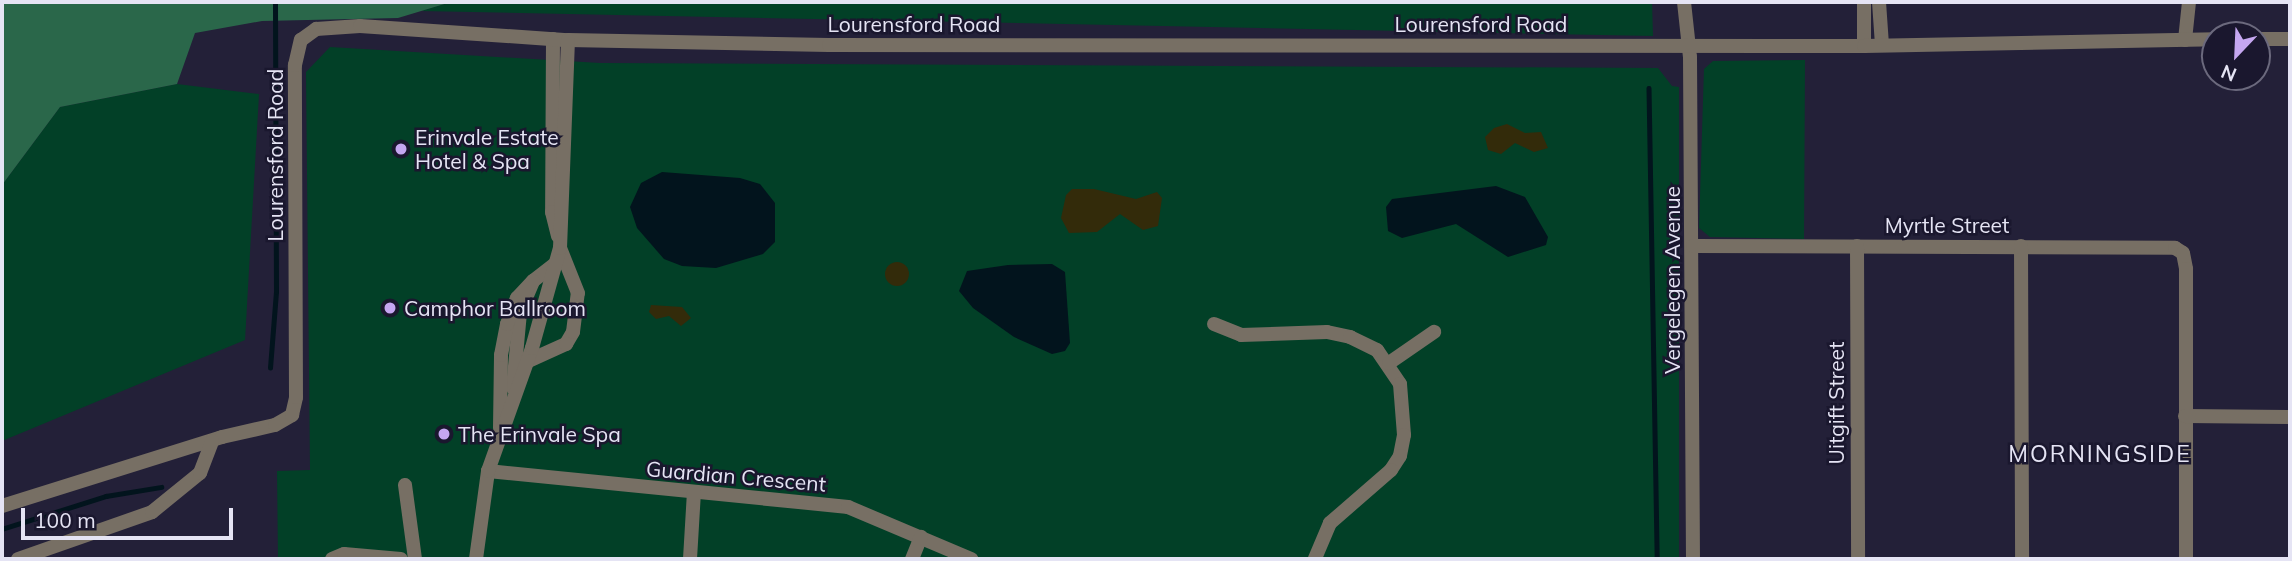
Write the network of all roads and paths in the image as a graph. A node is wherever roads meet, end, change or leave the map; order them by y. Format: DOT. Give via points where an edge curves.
graph roads {
  1 [pos="1684,2"];
  2 [pos="1864,2"];
  3 [pos="1879,2"];
  4 [pos="2189,2"];
  5 [pos="553,39"];
  6 [pos="2271,39"];
  7 [pos="2290,39"];
  8 [pos="568,40"];
  9 [pos="2185,40"];
  10 [pos="2201,40"];
  11 [pos="1689,45"];
  12 [pos="1882,45"];
  13 [pos="1864,46"];
  14 [pos="559,243"];
  15 [pos="1693,246"];
  16 [pos="1857,246"];
  17 [pos="2021,246"];
  18 [pos="555,263"];
  19 [pos="533,281"];
  20 [pos="1214,324"];
  21 [pos="1434,331"];
  22 [pos="526,362"];
  23 [pos="1389,363"];
  24 [pos="513,400"];
  25 [pos="2185,416"];
  26 [pos="2290,417"];
  27 [pos="500,437"];
  28 [pos="212,441"];
  29 [pos="488,471"];
  30 [pos="405,485"];
  31 [pos="694,492"];
  32 [pos="2,506"];
  33 [pos="921,537"];
  34 [pos="18,559"];
  35 [pos="332,559"];
  36 [pos="401,559"];
  37 [pos="415,559"];
  38 [pos="476,559"];
  39 [pos="690,559"];
  40 [pos="912,559"];
  41 [pos="971,559"];
  42 [pos="1314,559"];
  43 [pos="1693,559"];
  44 [pos="1858,559"];
  45 [pos="2022,559"];
  46 [pos="2186,559"];
  1 -- 11 [label="street, Vergelegen Avenue"];
  2 -- 13 [label="street"];
  3 -- 12 [label="street"];
  4 -- 9 [label="street"];
  5 -- 8 [label="street, Lourensford Road"];
  5 -- 14 [label="street" via="552,212"];
  5 -- 28 [label="street, Lourensford Road" via="360,26 316,29 301,40 295,65 295,408 285,422"];
  6 -- 7 [label="street"];
  8 -- 11 [label="street, Lourensford Road" via="829,45"];
  8 -- 14 [label="street"];
  9 -- 10 [label="street, Lourensford Road"];
  9 -- 12 [label="street, Lourensford Road"];
  11 -- 13 [label="street, Lourensford Road"];
  11 -- 15 [label="street, Vergelegen Avenue"];
  12 -- 13 [label="street, Lourensford Road"];
  14 -- 18 [label="street"];
  14 -- 22 [label="street" via="578,293 573,332 566,344"];
  15 -- 16 [label="street, Myrtle Street"];
  15 -- 43 [label="street, Vergelegen Avenue"];
  16 -- 17 [label="street, Myrtle Street"];
  16 -- 44 [label="street, Uitgift Street"];
  17 -- 25 [label="street, Myrtle Street" via="2165,246 2183,253"];
  17 -- 45 [label="street"];
  18 -- 19 [label="street"];
  18 -- 22 [label="street"];
  19 -- 24 [label="street" via="519,321"];
  19 -- 27 [label="street" via="517,298 502,346"];
  20 -- 23 [label="street" via="1241,335 1327,332 1350,337 1377,350"];
  21 -- 23 [label="street"];
  22 -- 24 [label="street"];
  23 -- 42 [label="street" via="1402,392 1400,456 1391,470 1330,523"];
  24 -- 27 [label="street"];
  25 -- 26 [label="street"];
  25 -- 46 [label="street"];
  27 -- 29 [label="street"];
  28 -- 32 [label="street, Lourensford Road"];
  28 -- 34 [label="street" via="200,473 152,512"];
  29 -- 31 [label="street, Guardian Crescent"];
  29 -- 38 [label="street"];
  30 -- 37 [label="street"];
  31 -- 33 [label="street, Guardian Crescent" via="848,507"];
  31 -- 39 [label="street"];
  33 -- 40 [label="street"];
  33 -- 41 [label="street, Guardian Crescent"];
  35 -- 36 [label="street" via="344,554"];
}
